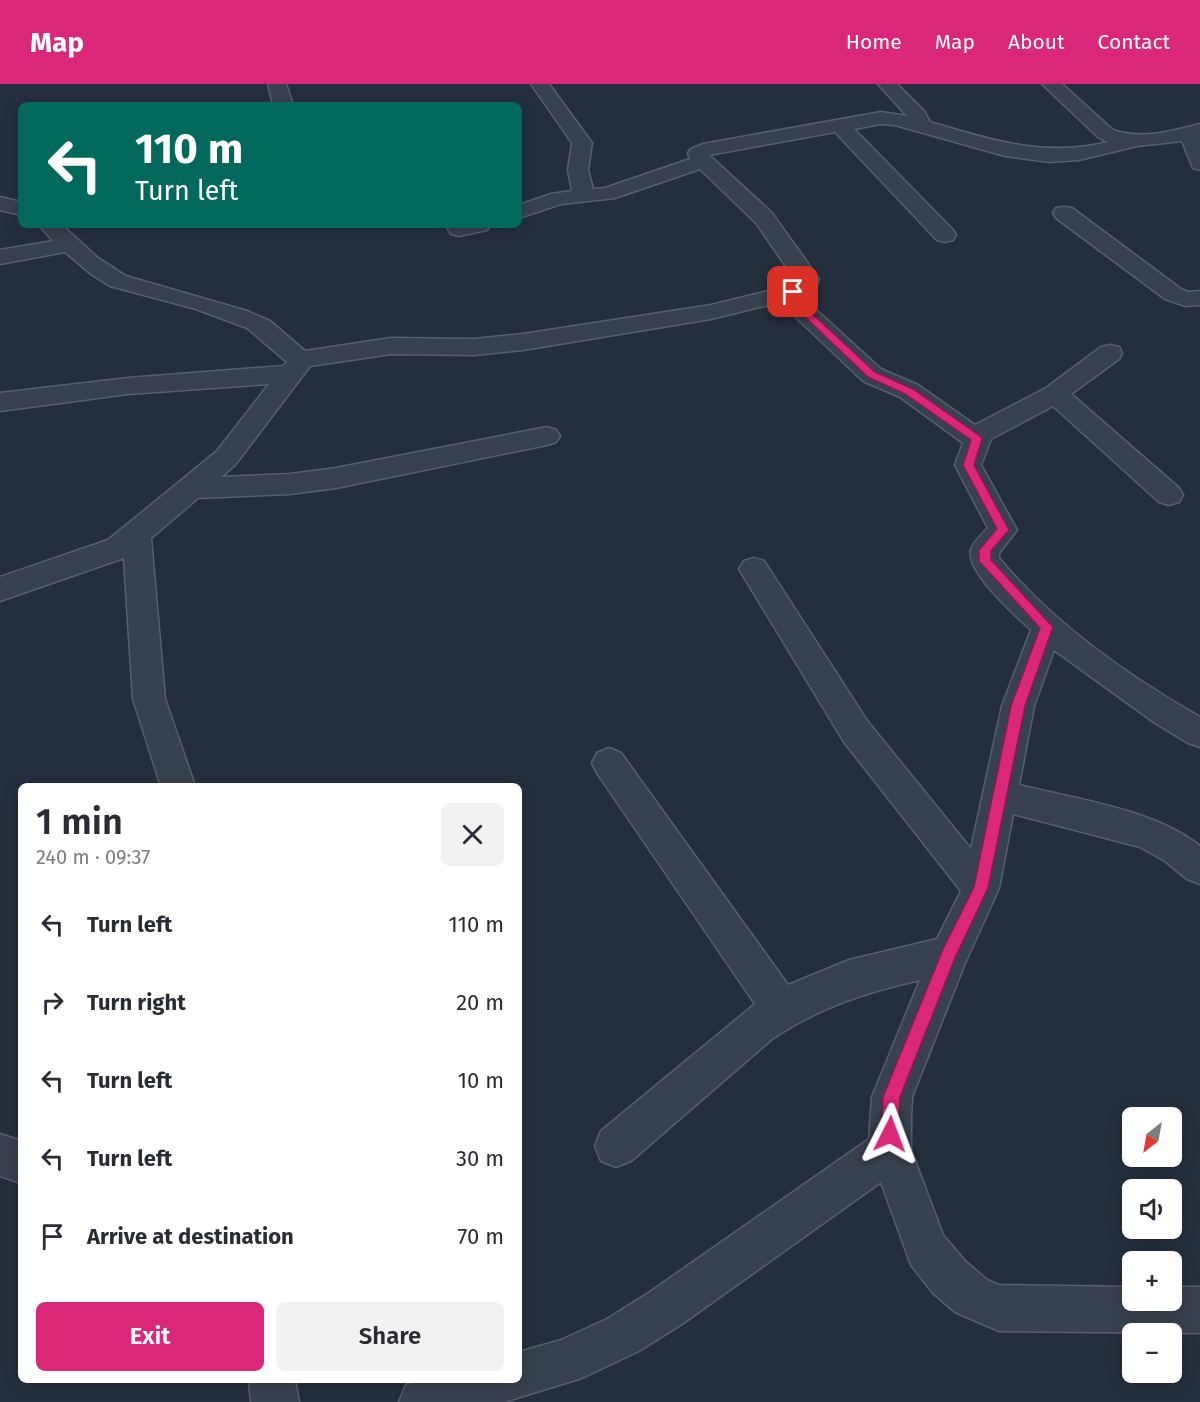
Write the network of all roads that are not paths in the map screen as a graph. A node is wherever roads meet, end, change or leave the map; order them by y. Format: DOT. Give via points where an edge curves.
graph roads {
  1 [pos="278,84"];
  2 [pos="540,84"];
  3 [pos="887,84"];
  4 [pos="1050,84"];
  5 [pos="282,102"];
  6 [pos="839,125"];
  7 [pos="922,126"];
  8 [pos="1195,132"];
  9 [pos="1134,141"];
  10 [pos="703,161"];
  11 [pos="1200,164"];
  12 [pos="584,196"];
  13 [pos="0,203"];
  14 [pos="18,208"];
  15 [pos="522,212"];
  16 [pos="1064,213"];
  17 [pos="53,228"];
  18 [pos="945,236"];
  19 [pos="69,245"];
  20 [pos="0,256"];
  21 [pos="785,294"];
  22 [pos="1200,298"];
  23 [pos="1110,353"];
  24 [pos="296,367"];
  25 [pos="1055,394"];
  26 [pos="0,402"];
  27 [pos="548,436"];
  28 [pos="976,439"];
  29 [pos="191,488"];
  30 [pos="1169,495"];
  31 [pos="137,534"];
  32 [pos="754,569"];
  33 [pos="0,589"];
  34 [pos="1047,627"];
  35 [pos="1200,732"];
  36 [pos="609,764"];
  37 [pos="177,783"];
  38 [pos="1000,795"];
  39 [pos="1200,867"];
  40 [pos="981,888"];
  41 [pos="949,955"];
  42 [pos="781,1009"];
  43 [pos="616,1146"];
  44 [pos="890,1150"];
  45 [pos="0,1155"];
  46 [pos="18,1161"];
  47 [pos="1200,1310"];
  48 [pos="522,1374"];
  49 [pos="272,1383"];
  50 [pos="490,1383"];
  51 [pos="275,1402"];
  52 [pos="423,1402"];
  1 -- 5 [label="street"];
  2 -- 12 [label="street" via="582,142 578,170"];
  3 -- 7 [label="street" via="917,115"];
  4 -- 9 [label="street" via="1106,134"];
  6 -- 7 [label="street" via="881,118"];
  6 -- 10 [label="street" via="712,147 698,153"];
  6 -- 18 [label="street"];
  7 -- 9 [label="street" via="1042,156 1072,155"];
  8 -- 9 [label="street"];
  8 -- 11 [label="street"];
  10 -- 12 [label="street" via="608,194"];
  10 -- 21 [label="street" via="764,218 808,279 802,288"];
  12 -- 15 [label="street" via="558,198"];
  13 -- 14 [label="street"];
  16 -- 22 [label="street" via="1165,290 1179,297"];
  17 -- 19 [label="street"];
  19 -- 20 [label="street"];
  19 -- 24 [label="street" via="118,281 231,312 259,324 290,352"];
  21 -- 24 [label="street" via="711,312 498,346 391,346"];
  21 -- 28 [label="street" via="872,375 909,392"];
  23 -- 25 [label="street"];
  24 -- 26 [label="street"];
  24 -- 29 [label="street" via="230,454"];
  25 -- 28 [label="street" via="988,428"];
  25 -- 30 [label="street"];
  27 -- 29 [label="street" via="336,478"];
  28 -- 34 [label="street" via="968,465 1003,530 985,550 985,561"];
  29 -- 31 [label="street"];
  31 -- 33 [label="street" via="103,555"];
  31 -- 37 [label="street" via="147,689"];
  32 -- 40 [label="street" via="856,732"];
  34 -- 35 [label="street" via="1089,661"];
  34 -- 38 [label="street" via="1018,706"];
  36 -- 42 [label="street"];
  38 -- 39 [label="street" via="1147,833"];
  38 -- 40 [label="street"];
  40 -- 41 [label="street"];
  41 -- 42 [label="street" via="870,971"];
  41 -- 44 [label="street" via="892,1097"];
  42 -- 43 [label="street"];
  44 -- 47 [label="street" via="927,1249 949,1278 972,1296 999,1308"];
  44 -- 48 [label="street" via="623,1335 566,1362"];
  45 -- 46 [label="street"];
  49 -- 51 [label="street"];
  50 -- 52 [label="street"];
}
